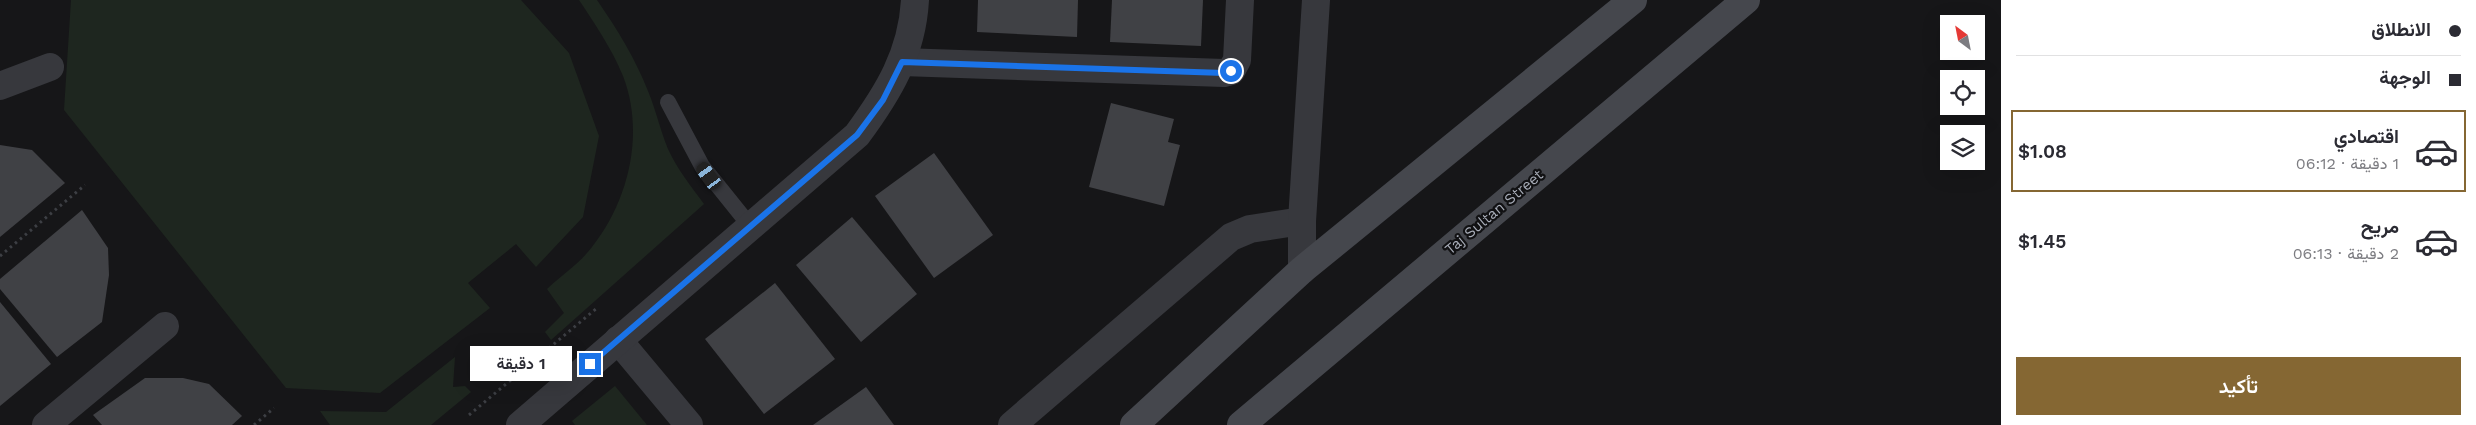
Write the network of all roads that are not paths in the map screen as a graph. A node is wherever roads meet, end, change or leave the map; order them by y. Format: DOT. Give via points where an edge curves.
graph roads {
  1 [pos="916,0"];
  2 [pos="1240,0"];
  3 [pos="1316,0"];
  4 [pos="1633,0"];
  5 [pos="1746,0"];
  6 [pos="902,62"];
  7 [pos="50,67"];
  8 [pos="0,86"];
  9 [pos="668,102"];
  10 [pos="1302,221"];
  11 [pos="751,227"];
  12 [pos="1302,270"];
  13 [pos="165,326"];
  14 [pos="618,340"];
  15 [pos="533,421"];
  16 [pos="46,425"];
  17 [pos="689,425"];
  18 [pos="1012,425"];
  19 [pos="1134,425"];
  20 [pos="1241,425"];
  1 -- 6 [label="street" via="914,21"];
  2 -- 6 [label="street" via="1237,60 1231,71 1224,73"];
  3 -- 10 [label="street"];
  4 -- 12 [label="main road"];
  5 -- 20 [label="main road, Taj Sultan Street"];
  6 -- 11 [label="street" via="883,100 857,135"];
  7 -- 8 [label="street"];
  9 -- 11 [label="lane" via="702,166"];
  10 -- 12 [label="street"];
  10 -- 18 [label="street" via="1250,229 1231,236"];
  11 -- 14 [label="street"];
  12 -- 19 [label="main road"];
  13 -- 16 [label="street"];
  14 -- 15 [label="street"];
  14 -- 17 [label="street"];
}
